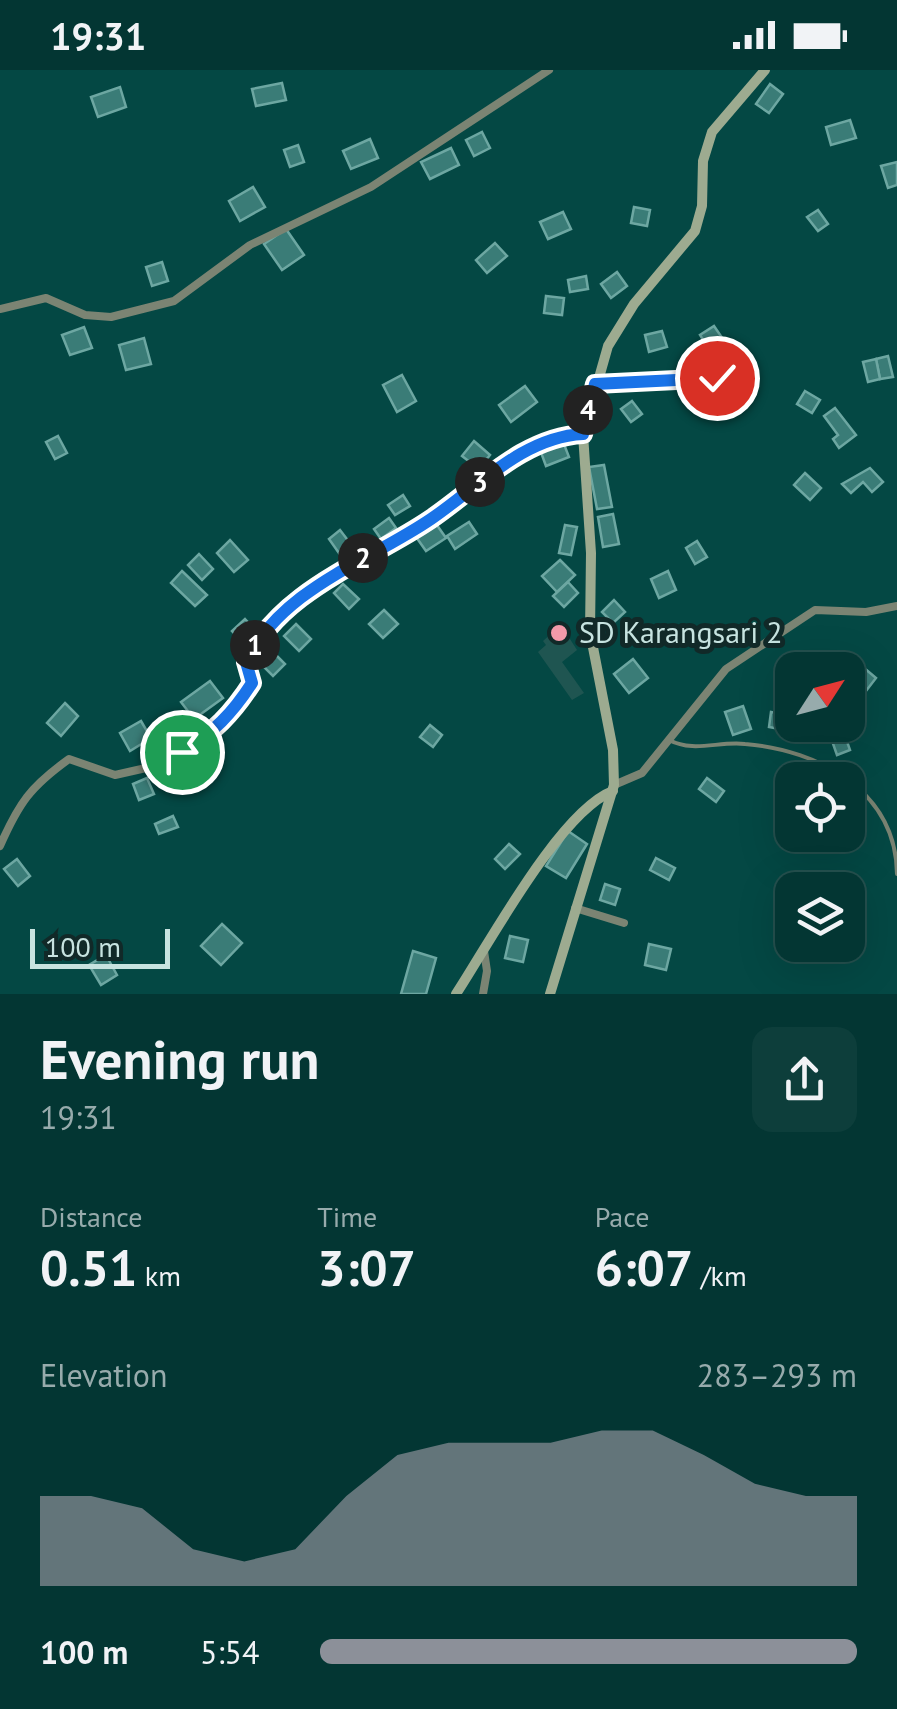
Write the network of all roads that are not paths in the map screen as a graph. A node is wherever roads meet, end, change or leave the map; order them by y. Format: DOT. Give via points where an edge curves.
graph roads {
  1 [pos="549,70"];
  2 [pos="765,70"];
  3 [pos="0,309"];
  4 [pos="746,382"];
  5 [pos="595,384"];
  6 [pos="583,434"];
  7 [pos="897,606"];
  8 [pos="669,739"];
  9 [pos="613,788"];
  10 [pos="1,840"];
  11 [pos="897,874"];
  12 [pos="575,908"];
  13 [pos="624,923"];
  14 [pos="484,951"];
  15 [pos="456,994"];
  16 [pos="483,994"];
  17 [pos="550,994"];
  1 -- 3 [label="street" via="371,186 250,245 174,301 110,317 46,298"];
  2 -- 5 [label="main road" via="716,123 703,161 695,230 634,304"];
  4 -- 5 [label="street"];
  5 -- 6 [label="main road"];
  6 -- 9 [label="main road" via="590,632 613,750"];
  6 -- 10 [label="street" via="557,437 512,460 430,520 314,587 257,640 246,662 252,683 219,728 182,752 130,772 115,774 70,759 36,782"];
  7 -- 8 [label="street" via="815,610 726,669"];
  8 -- 9 [label="street" via="642,774"];
  8 -- 11 [label="lane" via="681,746 741,743 791,750 849,777 885,820"];
  9 -- 12 [label="main road"];
  9 -- 14 [label="main road" via="590,802 560,837"];
  12 -- 13 [label="street"];
  12 -- 17 [label="main road"];
  14 -- 15 [label="main road"];
  14 -- 16 [label="street"];
}
